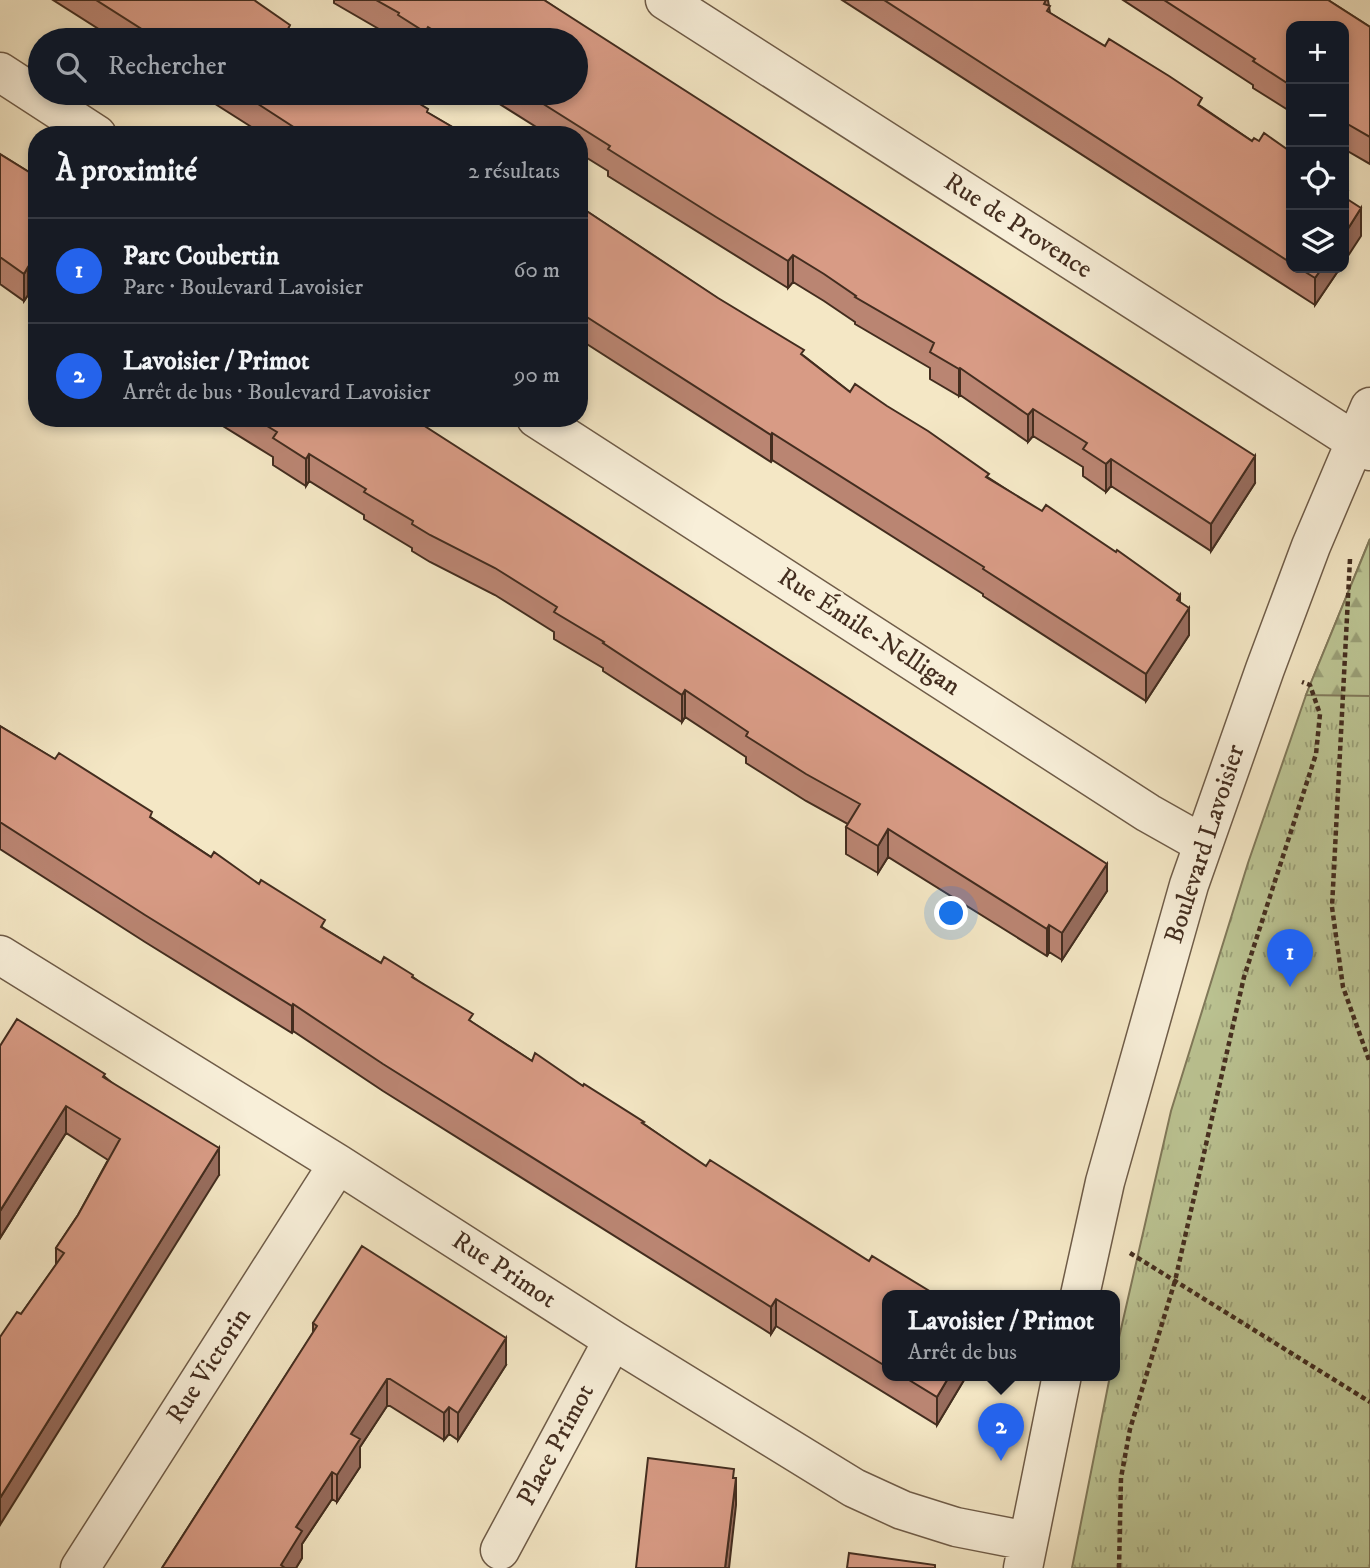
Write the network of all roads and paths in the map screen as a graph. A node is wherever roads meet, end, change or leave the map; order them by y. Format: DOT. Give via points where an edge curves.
graph roads {
  1 [pos="665,0"];
  2 [pos="0,72"];
  3 [pos="28,90"];
  4 [pos="51,105"];
  5 [pos="83,126"];
  6 [pos="1370,407"];
  7 [pos="551,427"];
  8 [pos="1363,446"];
  9 [pos="1351,553"];
  10 [pos="1265,669"];
  11 [pos="1203,844"];
  12 [pos="0,955"];
  13 [pos="1370,1063"];
  14 [pos="338,1164"];
  15 [pos="1094,1230"];
  16 [pos="1175,1281"];
  17 [pos="1081,1290"];
  18 [pos="613,1340"];
  19 [pos="1061,1381"];
  20 [pos="1370,1402"];
  21 [pos="500,1550"];
  22 [pos="1025,1554"];
  23 [pos="80,1568"];
  24 [pos="1119,1568"];
  1 -- 8 [label="street, Rue de Provence"];
  2 -- 3 [label="street"];
  4 -- 5 [label="street"];
  6 -- 8 [label="street, Boulevard Lavoisier"];
  7 -- 11 [label="street, Rue Émile-Nelligan" via="1148,813"];
  8 -- 10 [label="street, Boulevard Lavoisier" via="1311,546"];
  9 -- 13 [label="path" via="1332,907 1343,987"];
  10 -- 11 [label="street, Boulevard Lavoisier"];
  10 -- 16 [label="path" via="1310,685 1320,714 1316,754 1244,977"];
  11 -- 15 [label="street, Boulevard Lavoisier" via="1133,1077"];
  12 -- 14 [label="street, Rue Primot"];
  14 -- 18 [label="street, Rue Primot"];
  14 -- 23 [label="street, Rue Victorin"];
  15 -- 16 [label="path"];
  15 -- 17 [label="street, Boulevard Lavoisier"];
  16 -- 20 [label="path"];
  16 -- 24 [label="path" via="1130,1429 1121,1478"];
  18 -- 21 [label="street, Place Primot"];
  18 -- 22 [label="street, Rue Primot" via="854,1488"];
  19 -- 22 [label="street"];
}
